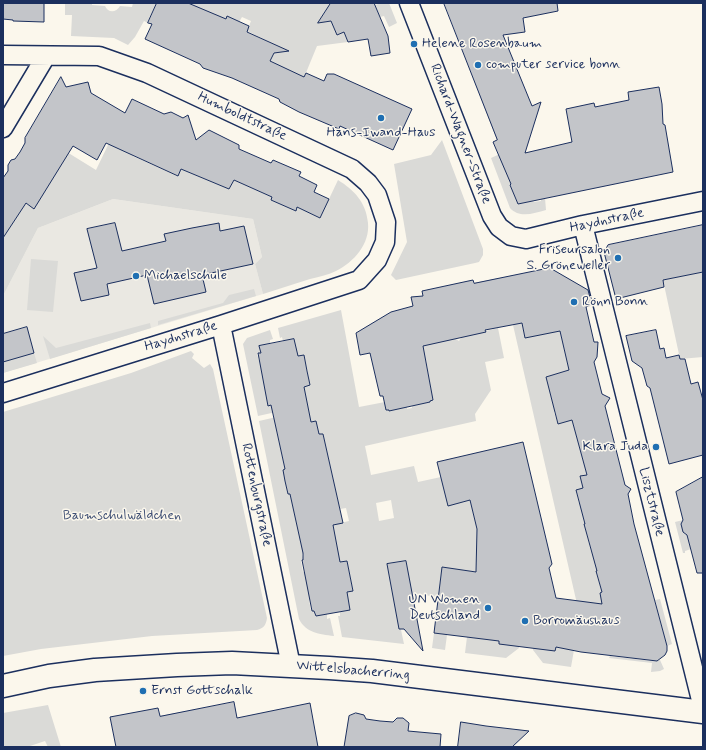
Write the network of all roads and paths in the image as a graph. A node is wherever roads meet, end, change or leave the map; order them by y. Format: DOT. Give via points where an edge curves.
graph roads {
  1 [pos="408,3"];
  2 [pos="3,55"];
  3 [pos="46,56"];
  4 [pos="3,128"];
  5 [pos="703,201"];
  6 [pos="582,226"];
  7 [pos="511,236"];
  8 [pos="359,280"];
  9 [pos="222,325"];
  10 [pos="3,393"];
  11 [pos="291,666"];
  12 [pos="3,686"];
  13 [pos="703,708"];
  14 [pos="703,712"];
  1 -- 7 [label="street, Richard-Wagner-Straße" via="492,216"];
  2 -- 3 [label="street, Humboldtstraße"];
  3 -- 4 [label="street"];
  3 -- 8 [label="street, Humboldtstraße" via="99,56 147,72 352,169 368,183 377,196 386,222 385,242 377,260"];
  5 -- 6 [label="street, Haydnstraße"];
  6 -- 7 [label="street, Haydnstraße" via="526,239"];
  6 -- 13 [label="street, Lisztstraße"];
  8 -- 9 [label="street, Haydnstraße"];
  9 -- 10 [label="street, Haydnstraße"];
  9 -- 11 [label="street, Rottenburgstraße"];
  11 -- 12 [label="street, Wittelsbacherring" via="232,663 95,670"];
  11 -- 14 [label="street, Wittelsbacherring" via="372,671"];
}
